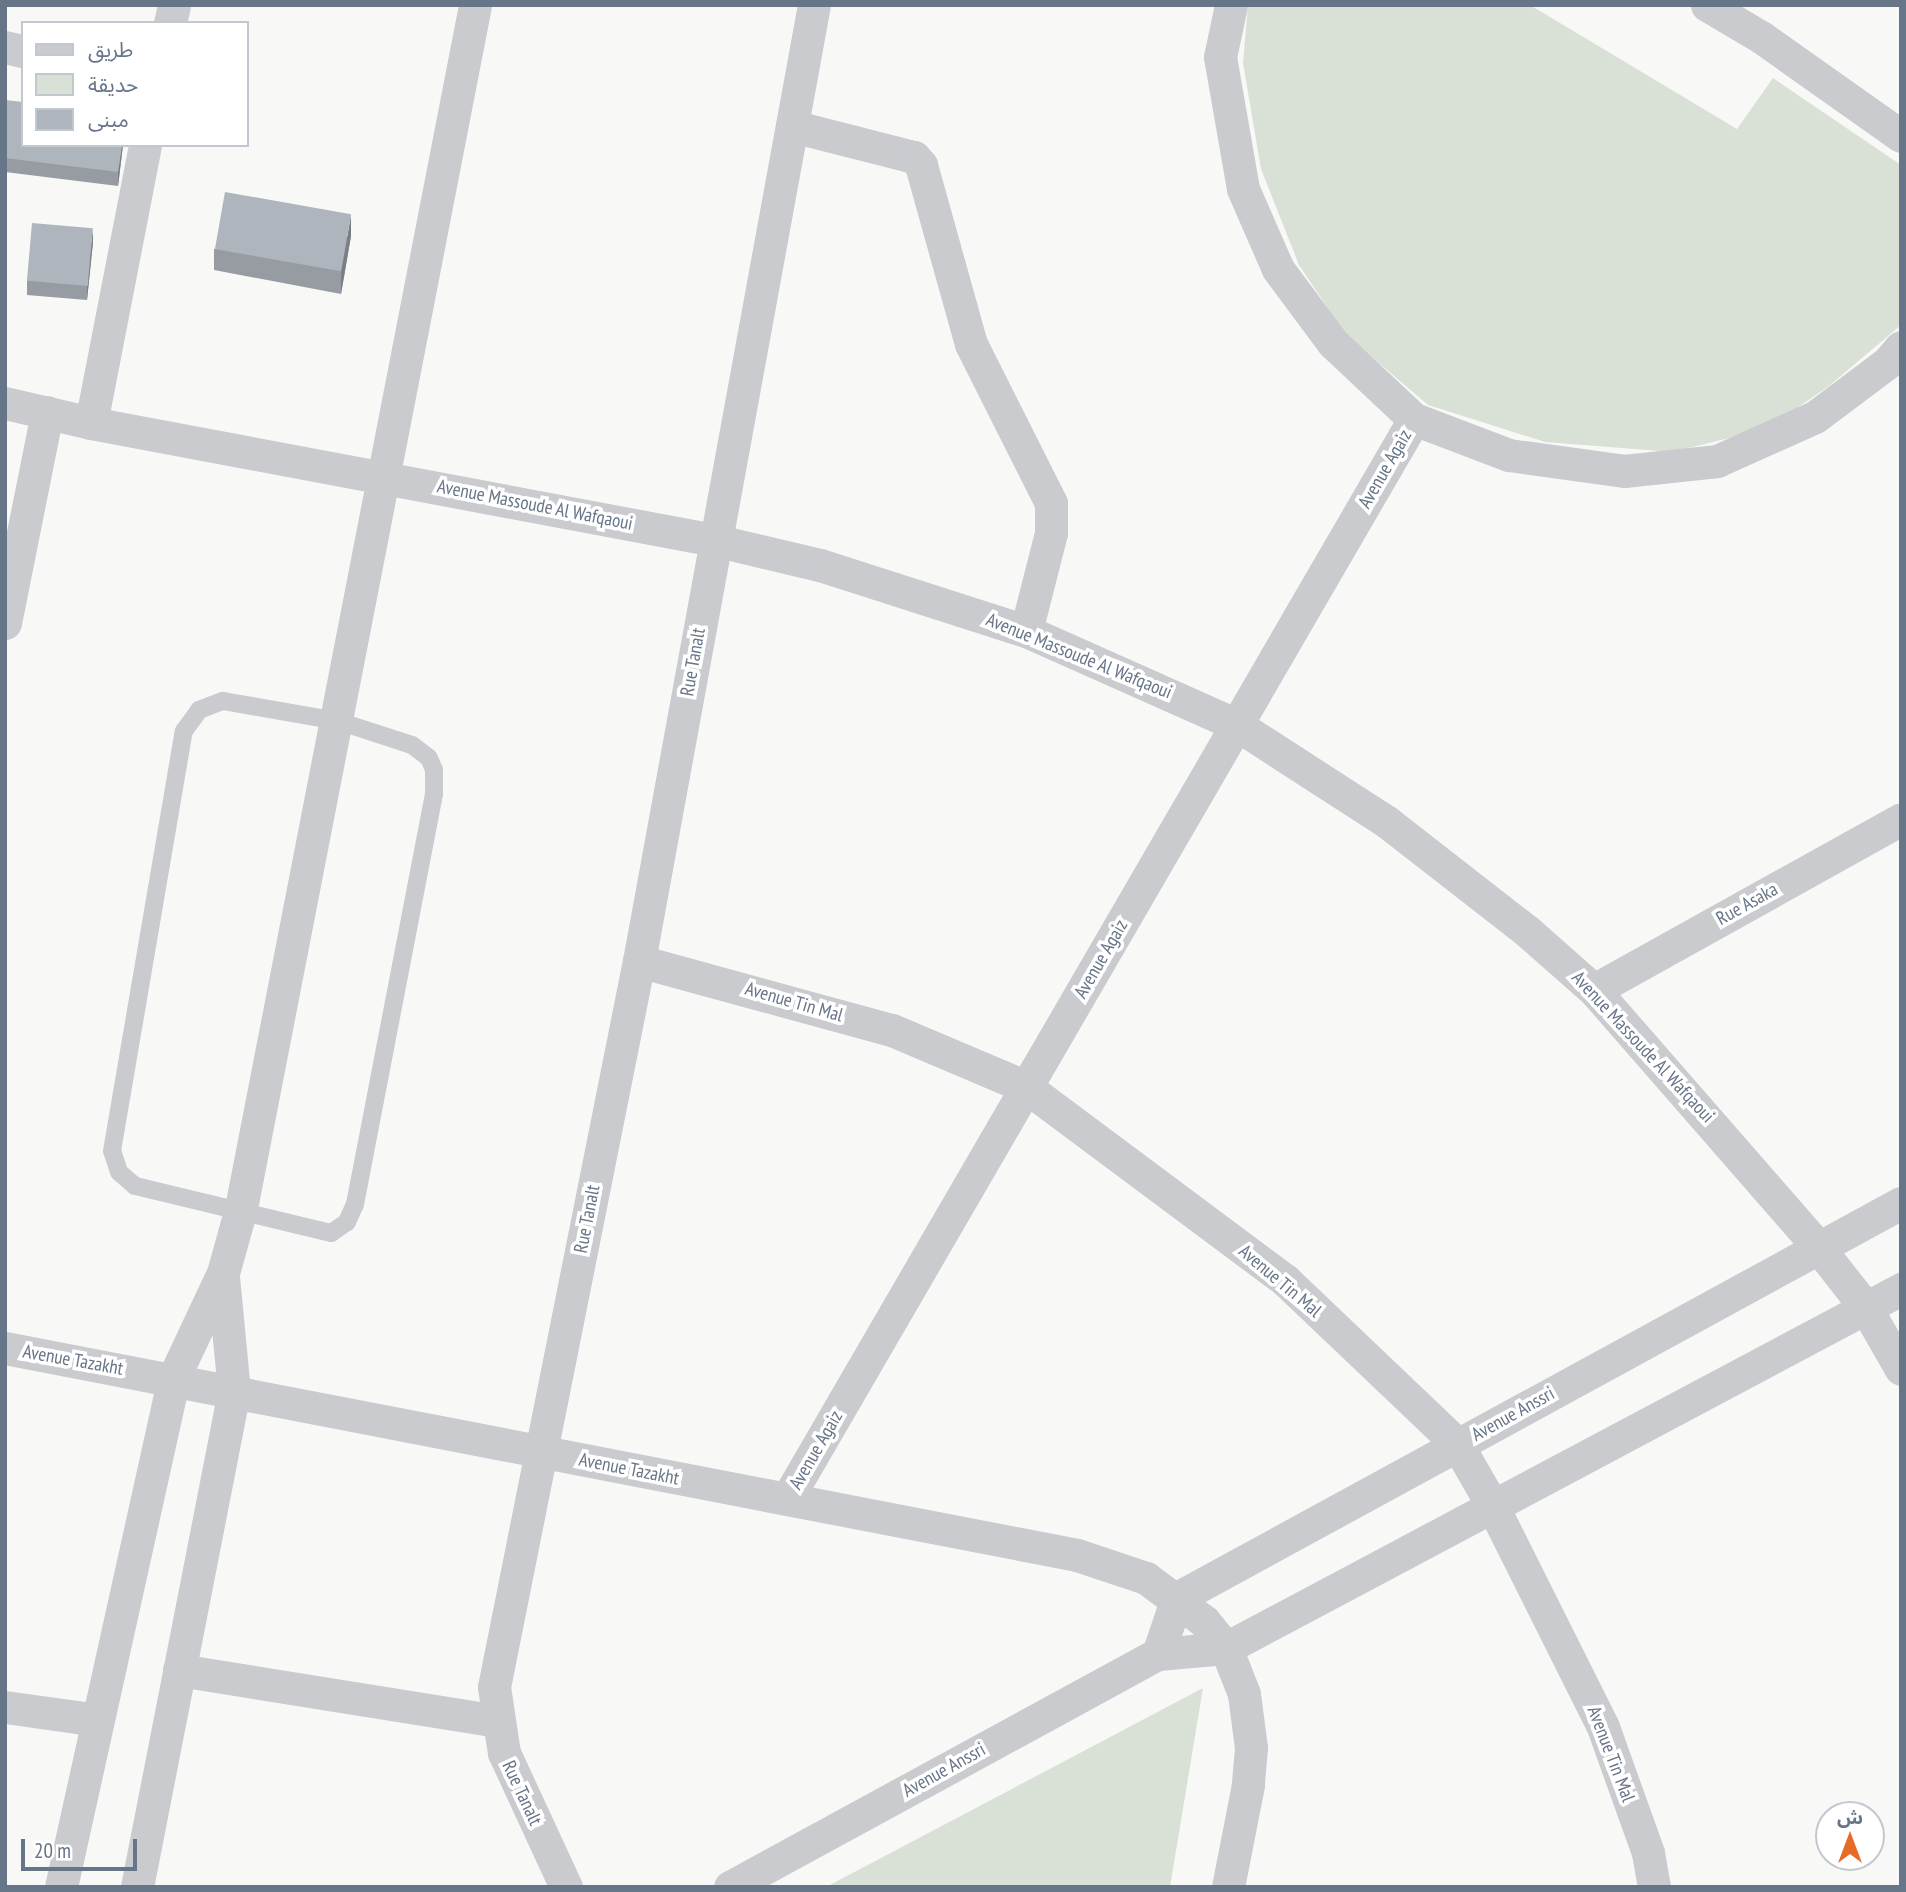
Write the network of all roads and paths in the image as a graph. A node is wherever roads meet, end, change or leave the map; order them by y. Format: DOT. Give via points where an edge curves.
graph roads {
  1 [pos="475,5"];
  2 [pos="814,5"];
  3 [pos="1231,5"];
  4 [pos="1707,5"];
  5 [pos="792,126"];
  6 [pos="1901,136"];
  7 [pos="145,147"];
  8 [pos="1901,347"];
  9 [pos="5,403"];
  10 [pos="47,412"];
  11 [pos="1414,419"];
  12 [pos="91,423"];
  13 [pos="383,475"];
  14 [pos="715,540"];
  15 [pos="5,623"];
  16 [pos="1026,631"];
  17 [pos="338,721"];
  18 [pos="1237,725"];
  19 [pos="1901,819"];
  20 [pos="639,961"];
  21 [pos="1594,990"];
  22 [pos="1026,1087"];
  23 [pos="1901,1203"];
  24 [pos="241,1208"];
  25 [pos="1818,1247"];
  26 [pos="223,1273"];
  27 [pos="1901,1289"];
  28 [pos="1866,1308"];
  29 [pos="5,1348"];
  30 [pos="1901,1369"];
  31 [pos="174,1377"];
  32 [pos="234,1391"];
  33 [pos="1457,1444"];
  34 [pos="542,1452"];
  35 [pos="787,1499"];
  36 [pos="1491,1503"];
  37 [pos="1178,1598"];
  38 [pos="1226,1648"];
  39 [pos="1157,1654"];
  40 [pos="179,1670"];
  41 [pos="5,1707"];
  42 [pos="97,1720"];
  43 [pos="496,1721"];
  44 [pos="61,1887"];
  45 [pos="136,1887"];
  46 [pos="566,1887"];
  47 [pos="730,1887"];
  48 [pos="1228,1887"];
  49 [pos="1654,1887"];
  1 -- 13 [label="street"];
  2 -- 5 [label="street, Rue Tanalt"];
  3 -- 11 [label="street" via="1220,57 1241,176 1278,269 1333,344"];
  4 -- 6 [label="street" via="1761,37"];
  5 -- 14 [label="street, Rue Tanalt"];
  5 -- 16 [label="street" via="914,157 921,165 971,344 1051,503 1051,533"];
  7 -- 12 [label="street"];
  8 -- 11 [label="street" via="1887,363 1815,417 1717,460 1625,471 1586,466 1509,455"];
  9 -- 10 [label="street, Avenue Massoude Al Wafqaoui"];
  10 -- 12 [label="street, Avenue Massoude Al Wafqaoui"];
  10 -- 15 [label="street"];
  11 -- 18 [label="street, Avenue Agaiz"];
  12 -- 13 [label="street, Avenue Massoude Al Wafqaoui"];
  13 -- 14 [label="street, Avenue Massoude Al Wafqaoui"];
  13 -- 17 [label="street"];
  14 -- 16 [label="street, Avenue Massoude Al Wafqaoui" via="820,565"];
  14 -- 20 [label="street, Rue Tanalt"];
  16 -- 18 [label="street, Avenue Massoude Al Wafqaoui"];
  17 -- 24 [label="street"];
  17 -- 24 [label="lane" via="422,750 436,782 355,1204 347,1222 322,1233"];
  17 -- 24 [label="lane" via="223,701 210,704 190,719 181,744 112,1152 119,1172 135,1186"];
  18 -- 21 [label="street, Avenue Massoude Al Wafqaoui" via="1397,830 1527,931"];
  18 -- 22 [label="street, Avenue Agaiz"];
  19 -- 21 [label="street, Rue Asaka"];
  20 -- 22 [label="street, Avenue Tin Mal" via="892,1030"];
  20 -- 34 [label="street, Rue Tanalt"];
  21 -- 25 [label="street, Avenue Massoude Al Wafqaoui" via="1746,1159"];
  22 -- 33 [label="street, Avenue Tin Mal" via="1284,1280"];
  22 -- 35 [label="street, Avenue Agaiz"];
  23 -- 25 [label="street, Avenue Anssri"];
  24 -- 26 [label="street"];
  25 -- 28 [label="street, Avenue Massoude Al Wafqaoui"];
  25 -- 33 [label="street, Avenue Anssri"];
  26 -- 31 [label="street"];
  26 -- 32 [label="street"];
  27 -- 28 [label="street, Avenue Anssri"];
  28 -- 30 [label="street, Avenue Massoude Al Wafqaoui"];
  28 -- 36 [label="street, Avenue Anssri"];
  29 -- 31 [label="street, Avenue Tazakht"];
  31 -- 32 [label="street, Avenue Tazakht"];
  31 -- 42 [label="street"];
  32 -- 34 [label="street, Avenue Tazakht"];
  32 -- 40 [label="street"];
  33 -- 36 [label="street, Avenue Tin Mal"];
  33 -- 37 [label="street, Avenue Anssri"];
  34 -- 35 [label="street, Avenue Tazakht"];
  34 -- 43 [label="street, Rue Tanalt" via="494,1687"];
  35 -- 37 [label="street, Avenue Tazakht" via="1113,1564"];
  36 -- 38 [label="street, Avenue Anssri"];
  36 -- 49 [label="street, Avenue Tin Mal" via="1603,1727 1648,1853"];
  37 -- 38 [label="street, Avenue Tazakht"];
  37 -- 39 [label="street"];
  38 -- 39 [label="street, Avenue Anssri"];
  38 -- 48 [label="street" via="1244,1694 1251,1748"];
  39 -- 47 [label="street, Avenue Anssri"];
  40 -- 43 [label="street"];
  40 -- 45 [label="street"];
  41 -- 42 [label="street"];
  42 -- 44 [label="street"];
  43 -- 46 [label="street, Rue Tanalt" via="504,1753"];
}
